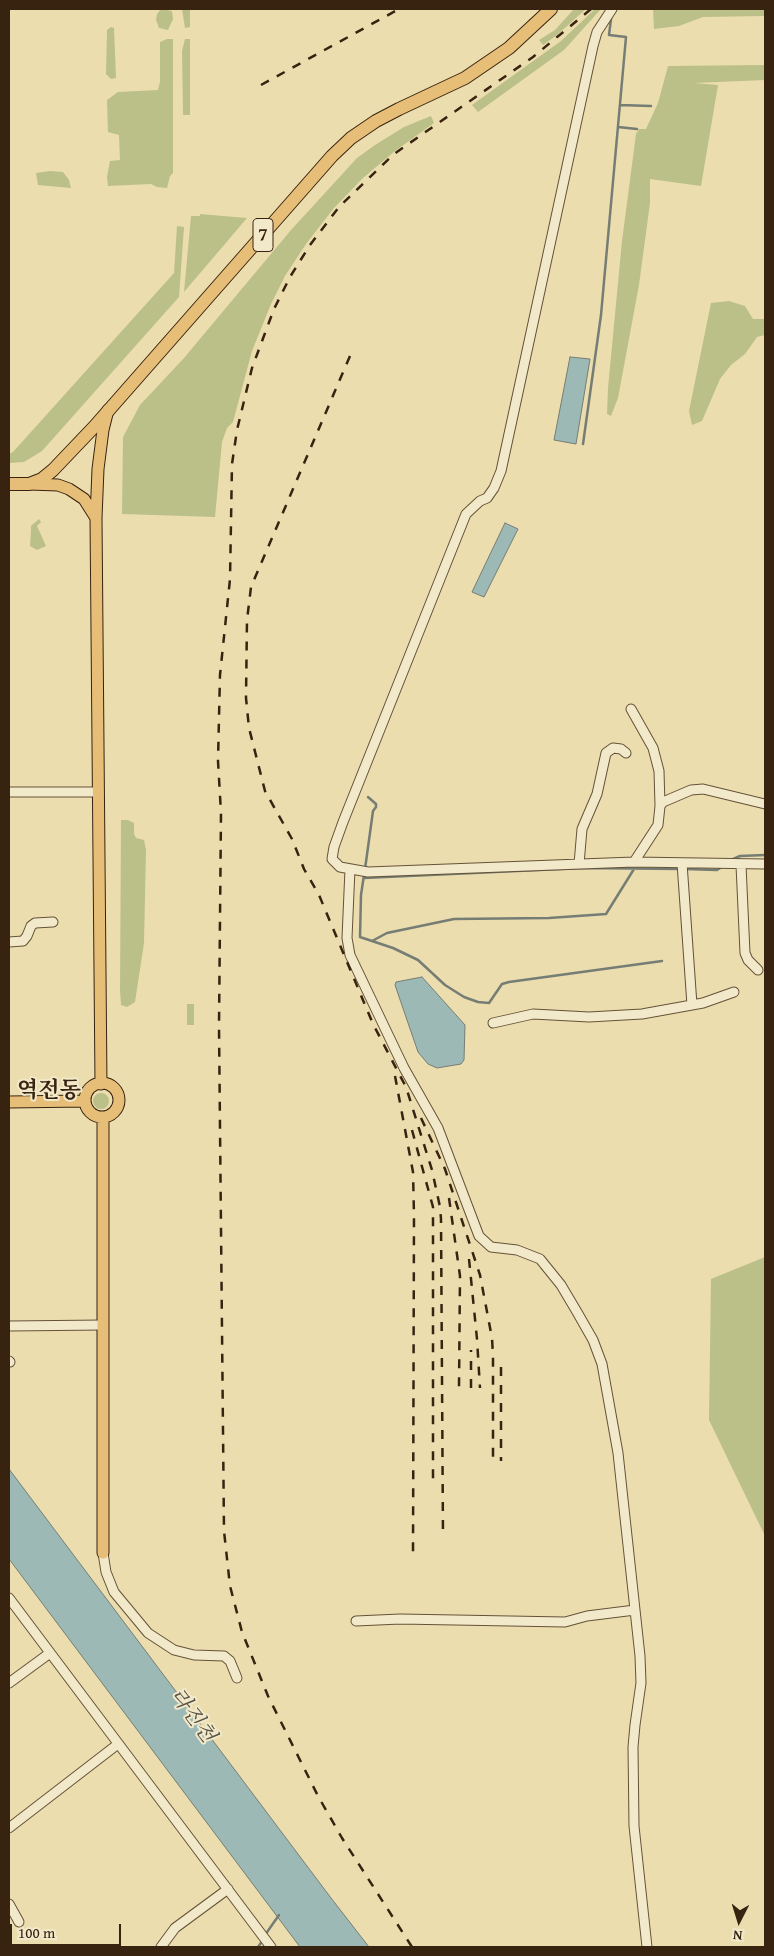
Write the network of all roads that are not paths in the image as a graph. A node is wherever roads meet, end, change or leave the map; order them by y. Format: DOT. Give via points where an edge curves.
graph roads {
  1 [pos="551,9"];
  2 [pos="612,9"];
  3 [pos="108,410"];
  4 [pos="9,484"];
  5 [pos="29,484"];
  6 [pos="96,518"];
  7 [pos="631,709"];
  8 [pos="626,753"];
  9 [pos="9,792"];
  10 [pos="99,792"];
  11 [pos="765,804"];
  12 [pos="660,806"];
  13 [pos="634,862"];
  14 [pos="682,863"];
  15 [pos="579,864"];
  16 [pos="731,864"];
  17 [pos="765,864"];
  18 [pos="350,869"];
  19 [pos="53,922"];
  20 [pos="9,942"];
  21 [pos="758,970"];
  22 [pos="734,992"];
  23 [pos="692,1005"];
  24 [pos="493,1023"];
  25 [pos="102,1084"];
  26 [pos="85,1101"];
  27 [pos="9,1102"];
  28 [pos="103,1117"];
  29 [pos="102,1325"];
  30 [pos="9,1326"];
  31 [pos="103,1553"];
  32 [pos="9,1598"];
  33 [pos="635,1610"];
  34 [pos="356,1621"];
  35 [pos="50,1653"];
  36 [pos="237,1678"];
  37 [pos="9,1683"];
  38 [pos="118,1744"];
  39 [pos="9,1828"];
  40 [pos="228,1889"];
  41 [pos="9,1904"];
  42 [pos="19,1922"];
  43 [pos="270,1946"];
  44 [pos="161,1947"];
  45 [pos="647,1947"];
  1 -- 3 [label="highway, 7" via="509,48 465,78 376,121 351,138"];
  2 -- 18 [label="street" via="597,32 593,46 501,472 487,498 466,514 343,822 332,859 340,867"];
  3 -- 5 [label="highway, 7" via="53,470"];
  3 -- 6 [label="main road" via="98,469"];
  4 -- 5 [label="highway, 7"];
  5 -- 6 [label="main road" via="58,485 69,489 84,499"];
  6 -- 10 [label="main road"];
  7 -- 12 [label="street" via="653,748 659,771"];
  8 -- 15 [label="street" via="621,748 614,748 606,753 597,794 582,829"];
  9 -- 10 [label="street"];
  10 -- 25 [label="main road"];
  11 -- 12 [label="street" via="703,789 691,790"];
  12 -- 13 [label="street" via="658,825"];
  13 -- 14 [label="street"];
  13 -- 15 [label="street"];
  14 -- 16 [label="street"];
  14 -- 23 [label="street"];
  15 -- 18 [label="street" via="368,872"];
  16 -- 17 [label="street"];
  16 -- 21 [label="street" via="745,954"];
  18 -- 33 [label="street" via="347,919 350,955 404,1068 438,1128 479,1236 490,1247 517,1250 540,1260 561,1285 598,1350 618,1453"];
  19 -- 20 [label="street" via="35,923 23,941"];
  22 -- 23 [label="street"];
  23 -- 24 [label="street" via="618,1016 533,1014"];
  25 -- 26 [label="main road" via="90,1089"];
  25 -- 28 [label="main road" via="114,1088 119,1100 114,1112"];
  26 -- 27 [label="main road"];
  26 -- 28 [label="main road" via="91,1112"];
  28 -- 29 [label="main road"];
  29 -- 30 [label="street"];
  29 -- 31 [label="main road"];
  31 -- 36 [label="street" via="114,1592 148,1632 174,1650 194,1655 224,1656 230,1661"];
  32 -- 35 [label="street"];
  33 -- 34 [label="street" via="565,1622"];
  33 -- 45 [label="street" via="641,1682 634,1725 634,1826"];
  35 -- 37 [label="street"];
  35 -- 38 [label="street"];
  38 -- 39 [label="street"];
  38 -- 40 [label="street"];
  40 -- 43 [label="street"];
  40 -- 44 [label="street" via="175,1928"];
  41 -- 42 [label="street"];
}
